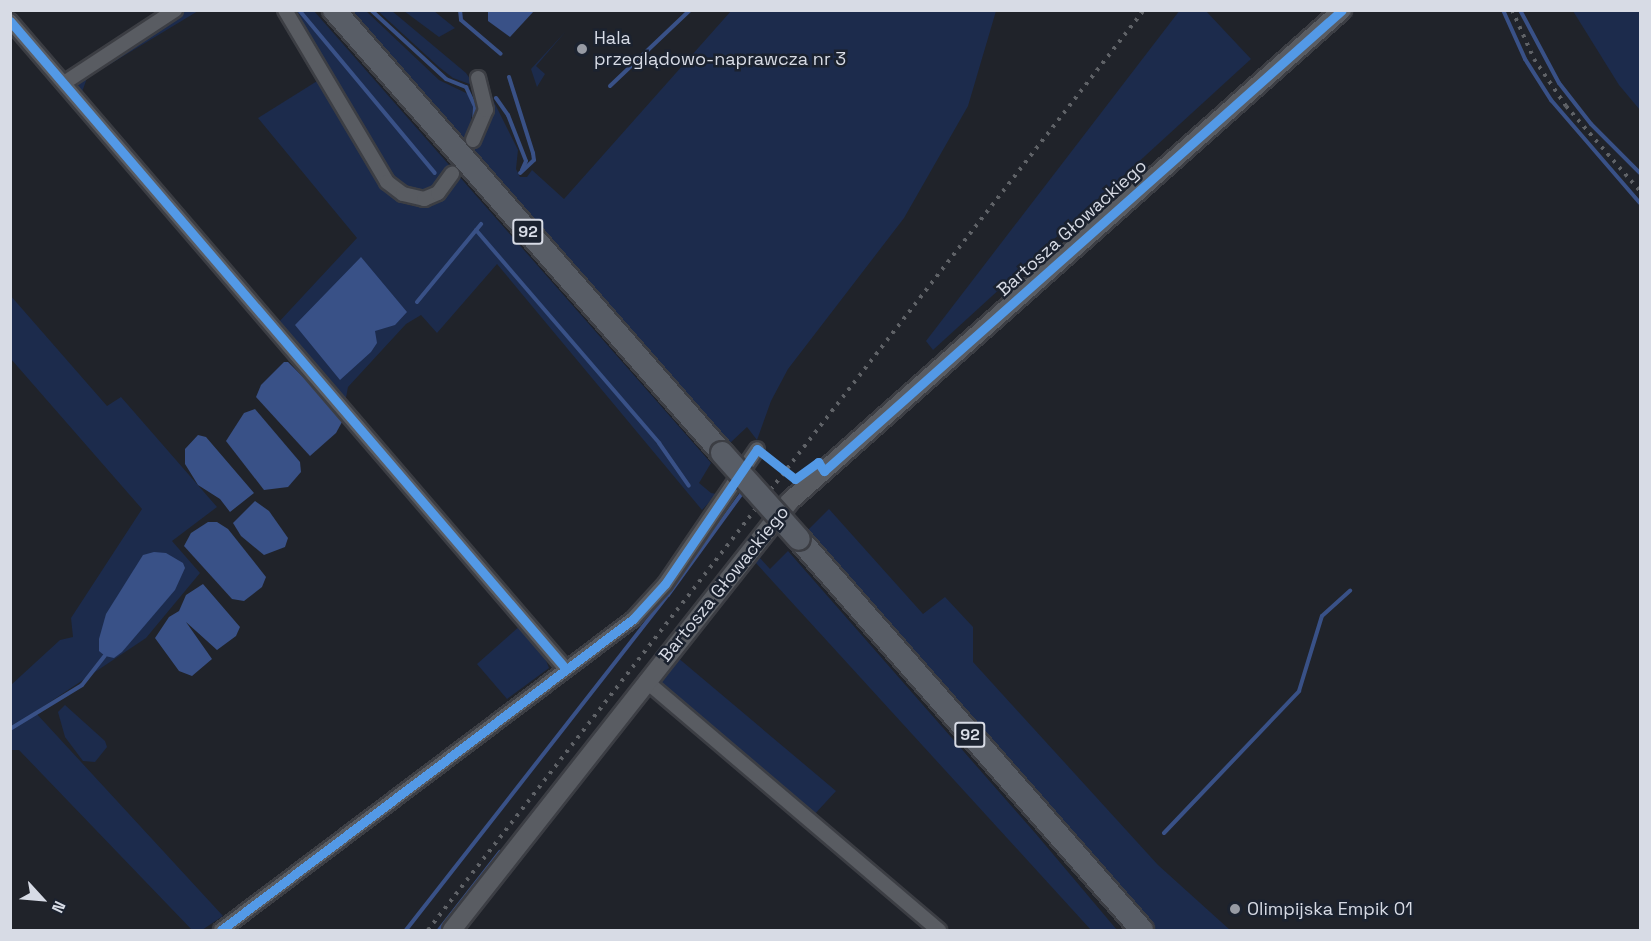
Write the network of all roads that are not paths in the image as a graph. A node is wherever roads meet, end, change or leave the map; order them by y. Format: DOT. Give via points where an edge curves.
graph roads {
  1 [pos="175,10"];
  2 [pos="285,10"];
  3 [pos="334,10"];
  4 [pos="1342,10"];
  5 [pos="10,21"];
  6 [pos="478,78"];
  7 [pos="64,83"];
  8 [pos="472,140"];
  9 [pos="452,174"];
  10 [pos="757,449"];
  11 [pos="566,669"];
  12 [pos="646,681"];
  13 [pos="221,930"];
  14 [pos="452,930"];
  15 [pos="939,930"];
  16 [pos="1142,930"];
  1 -- 7 [label="street"];
  2 -- 9 [label="street" via="387,182 403,194 424,199 438,193"];
  3 -- 16 [label="main road, 92, bridge"];
  4 -- 12 [label="street, Bartosza Głowackiego" via="790,501"];
  5 -- 7 [label="street"];
  6 -- 8 [label="street" via="486,110"];
  7 -- 11 [label="street"];
  10 -- 11 [label="street" via="649,604"];
  11 -- 13 [label="street"];
  12 -- 14 [label="street, Bartosza Głowackiego"];
  12 -- 15 [label="street"];
}
